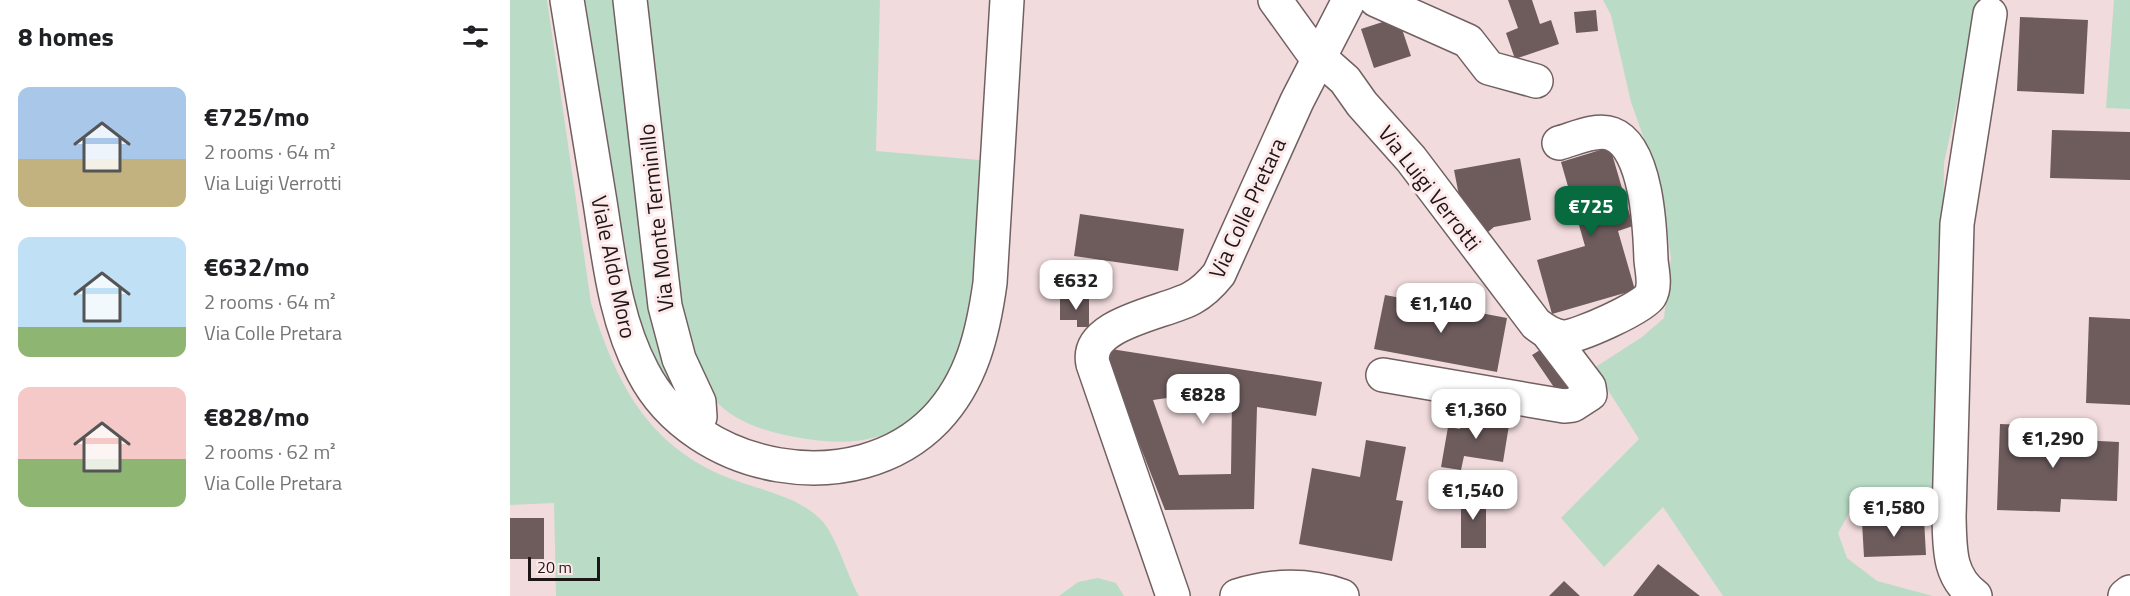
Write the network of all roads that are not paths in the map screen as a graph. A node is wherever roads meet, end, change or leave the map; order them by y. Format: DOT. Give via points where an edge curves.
graph roads {
  1 [pos="567,0"];
  2 [pos="630,0"];
  3 [pos="1007,0"];
  4 [pos="1275,0"];
  5 [pos="1349,0"];
  6 [pos="1376,0"];
  7 [pos="1990,14"];
  8 [pos="1321,58"];
  9 [pos="1536,81"];
  10 [pos="1559,143"];
  11 [pos="1548,333"];
  12 [pos="1383,375"];
  13 [pos="695,429"];
  14 [pos="2130,592"];
  15 [pos="1173,596"];
  16 [pos="1238,596"];
  17 [pos="1342,596"];
  18 [pos="1976,596"];
  19 [pos="2125,596"];
  1 -- 13 [label="street, Viale Aldo Moro" via="611,275 625,329 654,391"];
  2 -- 13 [label="street, Via Monte Terminillo" via="665,306 679,359 699,402 700,417"];
  3 -- 13 [label="street, Viale Aldo Moro" via="985,319 968,373 948,405 923,431 894,449 861,462 827,468 795,469 760,461"];
  4 -- 8 [label="street, Via Luigi Verrotti"];
  5 -- 8 [label="street, Via Colle Pretara"];
  6 -- 9 [label="street" via="1468,41 1489,68"];
  7 -- 18 [label="street" via="1957,224 1950,555 1955,574 1964,588"];
  8 -- 11 [label="street, Via Luigi Verrotti" via="1345,80 1411,159 1536,324"];
  8 -- 15 [label="street, Via Colle Pretara" via="1297,101 1219,274 1191,299 1108,330 1091,351"];
  10 -- 11 [label="street" via="1600,132 1613,134 1624,143 1636,164 1649,211 1653,288 1645,303 1578,335"];
  11 -- 12 [label="street, Via Luigi Verrotti" via="1589,387 1590,394 1573,405"];
  14 -- 19 [label="street"];
  16 -- 17 [label="street" via="1288,587"];
}
